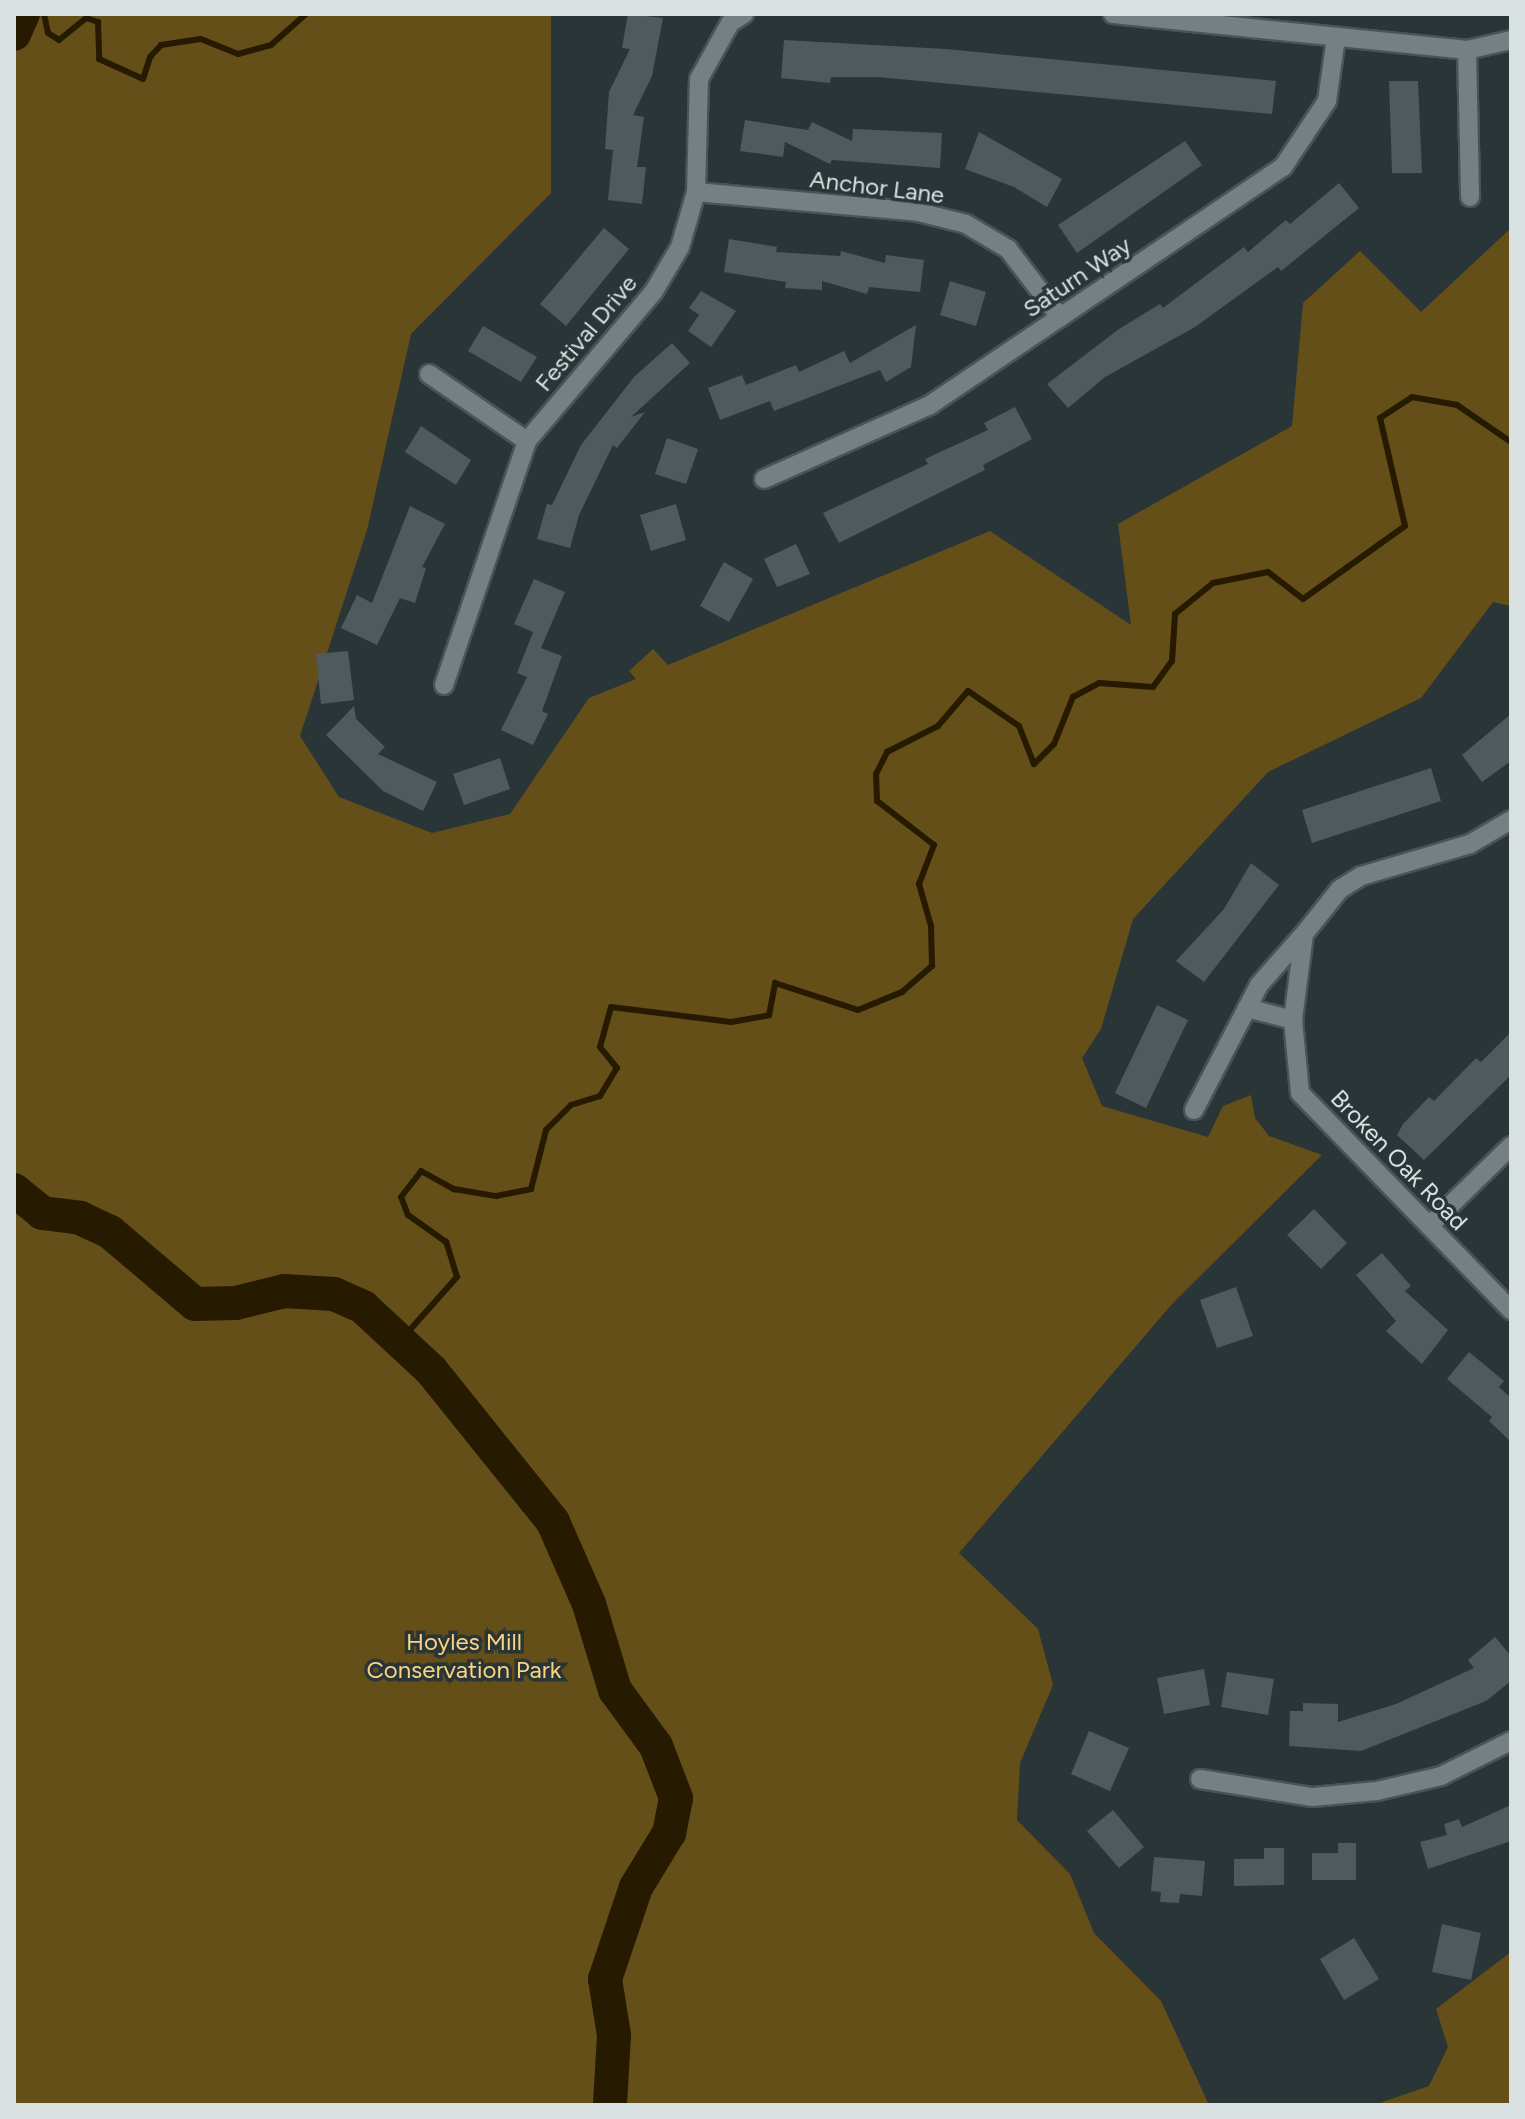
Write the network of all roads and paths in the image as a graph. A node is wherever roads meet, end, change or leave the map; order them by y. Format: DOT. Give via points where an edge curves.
graph roads {
  1 [pos="744,14"];
  2 [pos="1113,14"];
  3 [pos="1336,38"];
  4 [pos="1511,40"];
  5 [pos="1467,50"];
  6 [pos="696,192"];
  7 [pos="1470,197"];
  8 [pos="1060,317"];
  9 [pos="429,374"];
  10 [pos="527,441"];
  11 [pos="764,479"];
  12 [pos="444,685"];
  13 [pos="1511,820"];
  14 [pos="1304,934"];
  15 [pos="1247,1008"];
  16 [pos="1293,1020"];
  17 [pos="1194,1110"];
  18 [pos="1511,1146"];
  19 [pos="1429,1226"];
  20 [pos="1511,1310"];
  21 [pos="1511,1741"];
  22 [pos="1200,1779"];
  1 -- 6 [label="street, Festival Drive" via="730,23 699,79"];
  2 -- 3 [label="street"];
  3 -- 5 [label="street"];
  3 -- 8 [label="street, Saturn Way" via="1327,101 1283,167"];
  4 -- 5 [label="street"];
  5 -- 7 [label="street"];
  6 -- 8 [label="street, Anchor Lane" via="918,212 966,224 1008,249"];
  6 -- 10 [label="street, Festival Drive" via="680,247 654,291"];
  8 -- 11 [label="street, Saturn Way" via="930,405"];
  9 -- 10 [label="street"];
  10 -- 12 [label="street, Festival Drive"];
  13 -- 14 [label="street" via="1470,844 1361,876 1340,889"];
  14 -- 15 [label="street" via="1259,985"];
  14 -- 16 [label="street, Broken Oak Road"];
  15 -- 16 [label="street"];
  15 -- 17 [label="street"];
  16 -- 19 [label="street, Broken Oak Road" via="1300,1093"];
  18 -- 19 [label="street"];
  19 -- 20 [label="street, Broken Oak Road"];
  21 -- 22 [label="street" via="1441,1776 1377,1791 1313,1797"];
}
